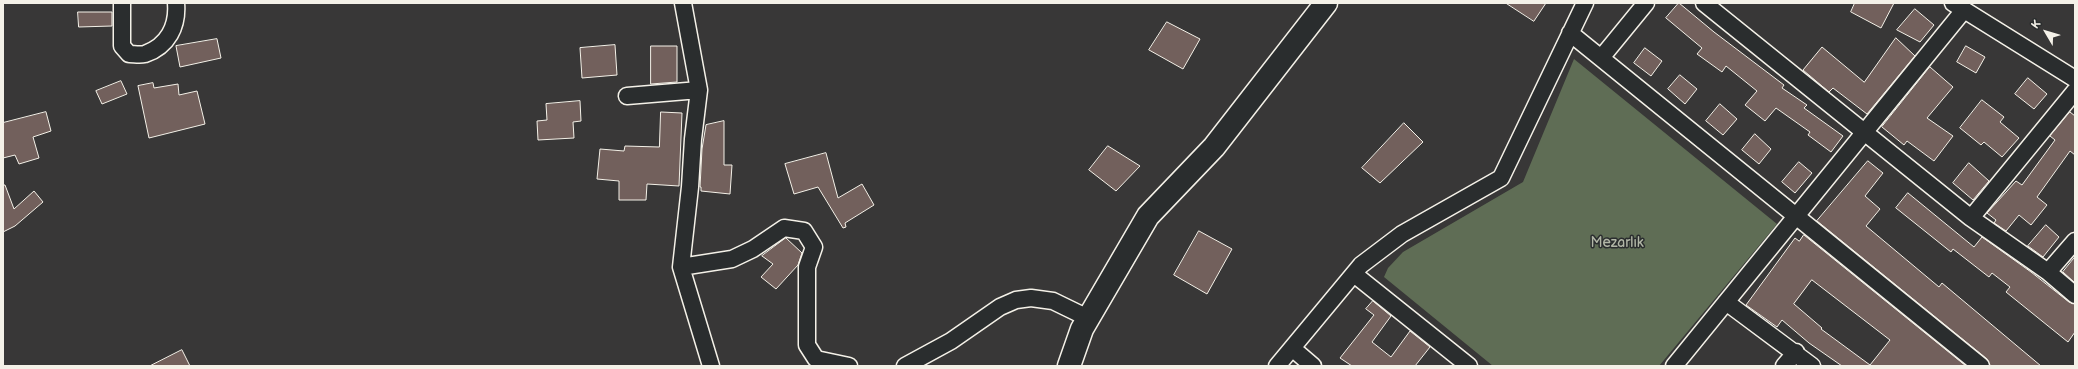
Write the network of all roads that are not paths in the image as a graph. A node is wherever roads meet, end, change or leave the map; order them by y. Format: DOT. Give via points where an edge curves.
graph roads {
  1 [pos="122,3"];
  2 [pos="176,3"];
  3 [pos="683,3"];
  4 [pos="1326,3"];
  5 [pos="1584,3"];
  6 [pos="1646,3"];
  7 [pos="1704,3"];
  8 [pos="1958,6"];
  9 [pos="1570,33"];
  10 [pos="1601,58"];
  11 [pos="2075,79"];
  12 [pos="699,90"];
  13 [pos="2075,91"];
  14 [pos="627,96"];
  15 [pos="1865,132"];
  16 [pos="1795,217"];
  17 [pos="1971,218"];
  18 [pos="2075,241"];
  19 [pos="681,267"];
  20 [pos="2048,272"];
  21 [pos="1354,274"];
  22 [pos="2075,295"];
  23 [pos="1726,302"];
  24 [pos="1088,318"];
  25 [pos="1292,348"];
  26 [pos="1796,352"];
  27 [pos="711,366"];
  28 [pos="849,366"];
  29 [pos="905,366"];
  30 [pos="1069,366"];
  31 [pos="1277,366"];
  32 [pos="1313,366"];
  33 [pos="1469,366"];
  34 [pos="1674,366"];
  35 [pos="1784,366"];
  36 [pos="1812,366"];
  37 [pos="1981,366"];
  1 -- 2 [label="street" via="122,46 129,54 144,54 164,42 174,29"];
  3 -- 12 [label="street"];
  4 -- 24 [label="street" via="1214,147 1148,216"];
  5 -- 9 [label="street"];
  6 -- 10 [label="street"];
  7 -- 15 [label="street"];
  8 -- 11 [label="street"];
  8 -- 15 [label="street"];
  9 -- 10 [label="street"];
  9 -- 21 [label="street" via="1500,178 1402,234 1361,265"];
  10 -- 16 [label="street"];
  12 -- 14 [label="street"];
  12 -- 19 [label="street"];
  13 -- 17 [label="street"];
  15 -- 16 [label="street"];
  15 -- 17 [label="street"];
  16 -- 23 [label="street"];
  16 -- 37 [label="street"];
  17 -- 20 [label="street"];
  18 -- 20 [label="street"];
  19 -- 27 [label="street"];
  19 -- 28 [label="street" via="732,259 753,249 784,228 804,231 814,247 807,267 807,345 816,359"];
  20 -- 22 [label="street"];
  21 -- 25 [label="street"];
  21 -- 33 [label="street"];
  23 -- 26 [label="street"];
  23 -- 34 [label="street"];
  24 -- 29 [label="street" via="1053,301 1031,298 1016,300 1000,307 951,341"];
  24 -- 30 [label="street"];
  25 -- 31 [label="street"];
  25 -- 32 [label="street"];
  26 -- 35 [label="street"];
  26 -- 36 [label="street"];
}
